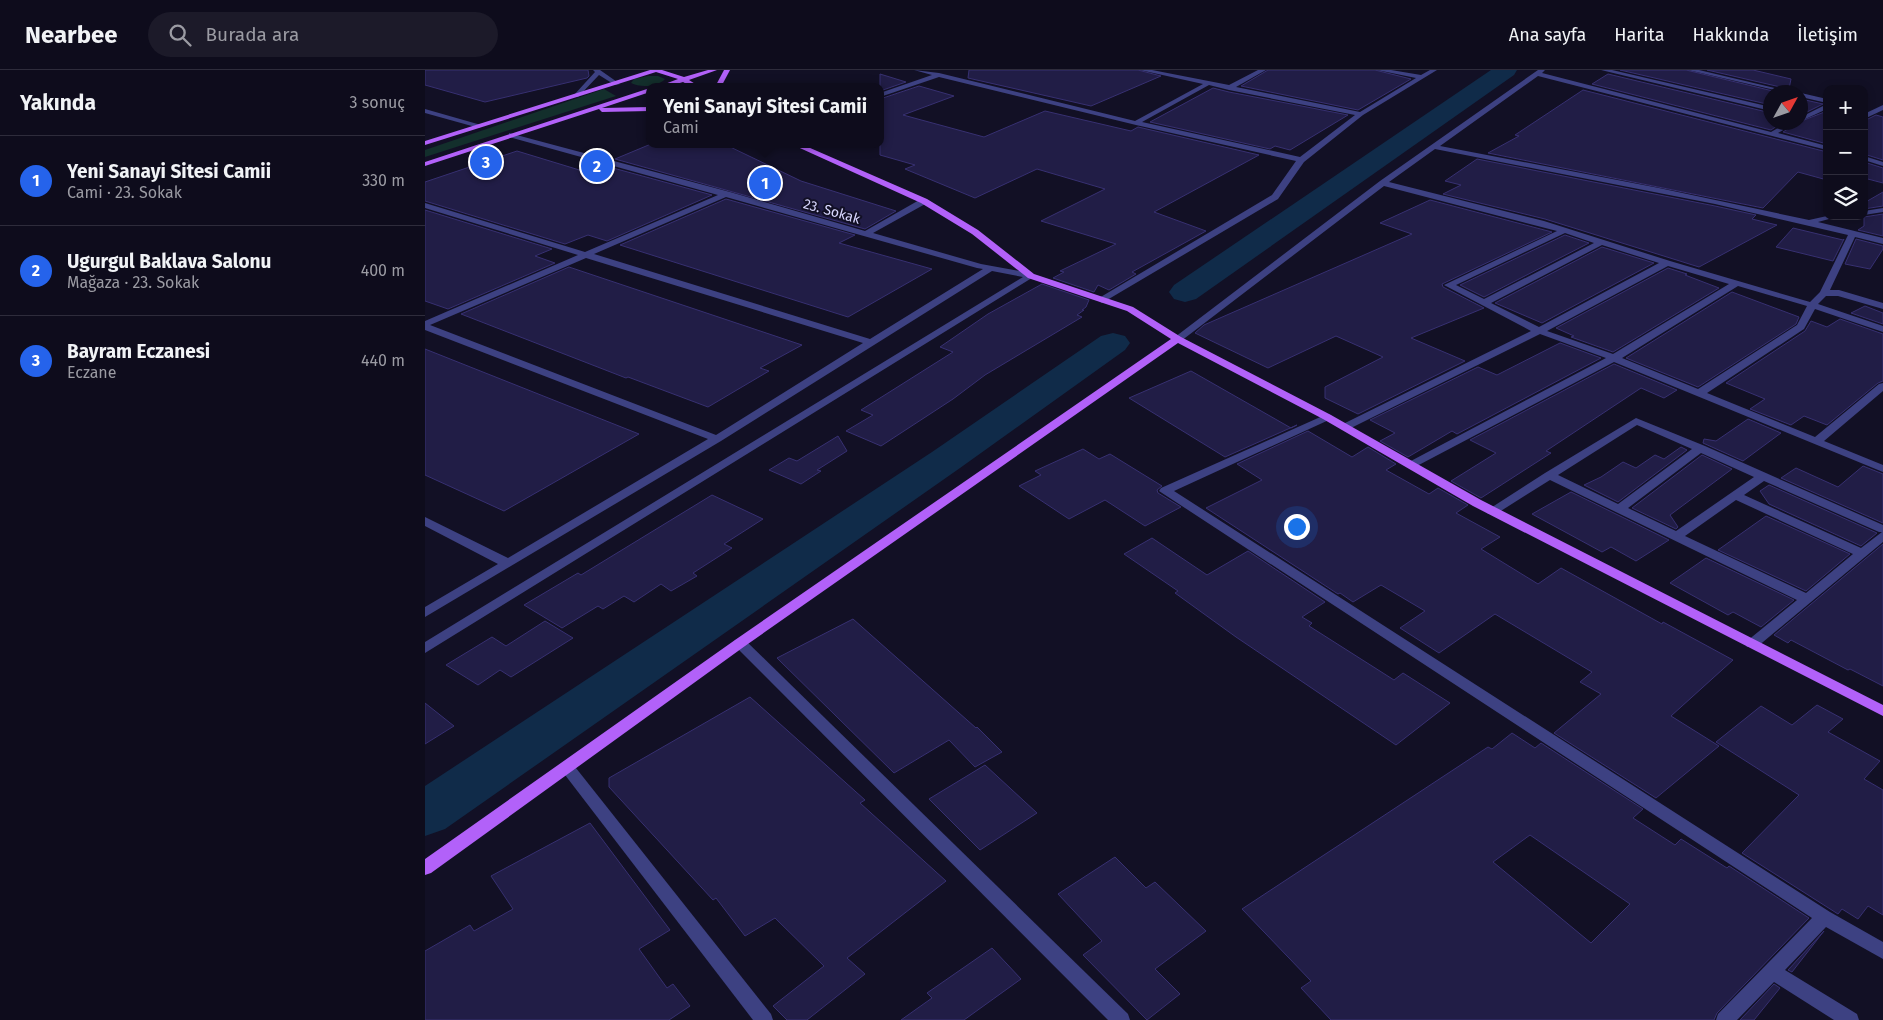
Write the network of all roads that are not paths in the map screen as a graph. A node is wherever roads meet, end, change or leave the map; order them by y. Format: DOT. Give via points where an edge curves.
graph roads {
  1 [pos="656,70"];
  2 [pos="714,70"];
  3 [pos="727,70"];
  4 [pos="917,70"];
  5 [pos="1143,70"];
  6 [pos="1263,70"];
  7 [pos="1379,70"];
  8 [pos="1434,70"];
  9 [pos="1691,70"];
  10 [pos="597,71"];
  11 [pos="1540,72"];
  12 [pos="1608,72"];
  13 [pos="939,75"];
  14 [pos="1419,77"];
  15 [pos="683,80"];
  16 [pos="1597,81"];
  17 [pos="673,83"];
  18 [pos="689,83"];
  19 [pos="720,83"];
  20 [pos="1209,83"];
  21 [pos="620,86"];
  22 [pos="1591,86"];
  23 [pos="1763,86"];
  24 [pos="1229,88"];
  25 [pos="646,91"];
  26 [pos="635,92"];
  27 [pos="884,94"];
  28 [pos="576,96"];
  29 [pos="646,96"];
  30 [pos="1808,97"];
  31 [pos="1823,100"];
  32 [pos="1883,106"];
  33 [pos="1763,107"];
  34 [pos="1823,108"];
  35 [pos="646,109"];
  36 [pos="425,110"];
  37 [pos="587,110"];
  38 [pos="1868,111"];
  39 [pos="1872,112"];
  40 [pos="1361,114"];
  41 [pos="1808,114"];
  42 [pos="1868,114"];
  43 [pos="1883,115"];
  44 [pos="1136,123"];
  45 [pos="479,126"];
  46 [pos="1779,130"];
  47 [pos="1772,134"];
  48 [pos="512,135"];
  49 [pos="1823,139"];
  50 [pos="425,143"];
  51 [pos="1813,144"];
  52 [pos="1434,147"];
  53 [pos="1823,147"];
  54 [pos="803,148"];
  55 [pos="1868,159"];
  56 [pos="1301,160"];
  57 [pos="425,164"];
  58 [pos="1883,164"];
  59 [pos="1383,183"];
  60 [pos="727,194"];
  61 [pos="924,201"];
  62 [pos="425,205"];
  63 [pos="1883,210"];
  64 [pos="1868,212"];
  65 [pos="1823,219"];
  66 [pos="1808,222"];
  67 [pos="1565,230"];
  68 [pos="1853,233"];
  69 [pos="867,234"];
  70 [pos="1883,241"];
  71 [pos="1602,242"];
  72 [pos="586,255"];
  73 [pos="1667,263"];
  74 [pos="991,268"];
  75 [pos="1031,276"];
  76 [pos="1737,283"];
  77 [pos="1825,293"];
  78 [pos="1102,300"];
  79 [pos="1483,303"];
  80 [pos="1811,305"];
  81 [pos="1883,306"];
  82 [pos="425,326"];
  83 [pos="1883,329"];
  84 [pos="1539,331"];
  85 [pos="1178,339"];
  86 [pos="872,343"];
  87 [pos="1614,358"];
  88 [pos="1883,386"];
  89 [pos="1699,393"];
  90 [pos="1327,417"];
  91 [pos="1345,427"];
  92 [pos="717,439"];
  93 [pos="1817,441"];
  94 [pos="1701,448"];
  95 [pos="1411,466"];
  96 [pos="1883,469"];
  97 [pos="1549,475"];
  98 [pos="1762,476"];
  99 [pos="1735,495"];
  100 [pos="1620,508"];
  101 [pos="1492,511"];
  102 [pos="425,521"];
  103 [pos="1883,529"];
  104 [pos="1677,536"];
  105 [pos="1883,536"];
  106 [pos="1863,554"];
  107 [pos="507,563"];
  108 [pos="1807,599"];
  109 [pos="425,612"];
  110 [pos="740,643"];
  111 [pos="1752,644"];
  112 [pos="425,648"];
  113 [pos="1883,711"];
  114 [pos="567,767"];
  115 [pos="425,868"];
  116 [pos="1824,918"];
  117 [pos="1883,951"];
  118 [pos="1773,971"];
  119 [pos="764,1020"];
  120 [pos="1121,1020"];
  121 [pos="1725,1020"];
  122 [pos="1850,1020"];
  1 -- 15 [label="main road"];
  1 -- 21 [label="main road"];
  2 -- 15 [label="main road"];
  3 -- 19 [label="main road"];
  4 -- 13 [label="street"];
  5 -- 20 [label="street"];
  6 -- 24 [label="street"];
  7 -- 14 [label="street"];
  8 -- 14 [label="street"];
  9 -- 23 [label="street"];
  10 -- 21 [label="street"];
  10 -- 28 [label="street"];
  11 -- 22 [label="street"];
  11 -- 52 [label="street"];
  12 -- 33 [label="street"];
  13 -- 27 [label="street"];
  13 -- 44 [label="street"];
  14 -- 40 [label="street"];
  15 -- 17 [label="main road"];
  15 -- 18 [label="main road"];
  16 -- 22 [label="street"];
  20 -- 24 [label="street"];
  20 -- 44 [label="street"];
  21 -- 28 [label="main road"];
  22 -- 47 [label="street"];
  24 -- 40 [label="street"];
  25 -- 26 [label="main road"];
  26 -- 29 [label="main road"];
  26 -- 37 [label="main road"];
  28 -- 45 [label="main road"];
  30 -- 31 [label="street"];
  32 -- 39 [label="street"];
  34 -- 41 [label="street"];
  35 -- 37 [label="main road"];
  36 -- 45 [label="street"];
  37 -- 48 [label="main road"];
  38 -- 39 [label="street"];
  39 -- 42 [label="street"];
  39 -- 43 [label="street"];
  40 -- 56 [label="street"];
  44 -- 56 [label="street"];
  45 -- 50 [label="main road"];
  46 -- 47 [label="street"];
  47 -- 51 [label="street"];
  48 -- 57 [label="main road"];
  48 -- 60 [label="street, 23. Sokak"];
  49 -- 51 [label="street"];
  51 -- 53 [label="street"];
  52 -- 59 [label="street"];
  52 -- 66 [label="street"];
  54 -- 61 [label="main road"];
  55 -- 58 [label="street"];
  56 -- 78 [label="street" via="1275,197"];
  59 -- 67 [label="street"];
  59 -- 85 [label="street"];
  60 -- 69 [label="street, 23. Sokak"];
  60 -- 72 [label="street"];
  61 -- 69 [label="street"];
  61 -- 75 [label="main road" via="975,232"];
  62 -- 72 [label="street"];
  63 -- 64 [label="street"];
  65 -- 66 [label="street"];
  66 -- 68 [label="street"];
  67 -- 71 [label="street"];
  67 -- 79 [label="street" via="1449,285"];
  68 -- 70 [label="street"];
  68 -- 77 [label="street"];
  69 -- 74 [label="street, 23. Sokak"];
  71 -- 73 [label="street"];
  71 -- 79 [label="street"];
  72 -- 82 [label="street"];
  72 -- 86 [label="street"];
  73 -- 76 [label="street"];
  73 -- 84 [label="street"];
  74 -- 75 [label="street, 23. Sokak"];
  74 -- 86 [label="street"];
  75 -- 78 [label="main road"];
  75 -- 112 [label="street"];
  76 -- 80 [label="street"];
  76 -- 87 [label="street"];
  77 -- 80 [label="street"];
  77 -- 81 [label="street" via="1839,293"];
  78 -- 85 [label="main road" via="1130,310"];
  79 -- 84 [label="street"];
  80 -- 83 [label="street"];
  80 -- 89 [label="street" via="1801,326"];
  82 -- 92 [label="street"];
  84 -- 87 [label="street"];
  84 -- 91 [label="street"];
  85 -- 90 [label="main road"];
  85 -- 110 [label="main road"];
  86 -- 92 [label="street"];
  87 -- 89 [label="street"];
  87 -- 95 [label="street"];
  88 -- 93 [label="street"];
  89 -- 93 [label="street"];
  90 -- 91 [label="main road"];
  90 -- 116 [label="street" via="1165,491"];
  91 -- 95 [label="main road"];
  92 -- 107 [label="street"];
  93 -- 96 [label="street"];
  94 -- 97 [label="street" via="1636,421"];
  94 -- 98 [label="street"];
  94 -- 100 [label="street"];
  95 -- 101 [label="main road"];
  97 -- 100 [label="street"];
  97 -- 101 [label="street"];
  98 -- 99 [label="street"];
  98 -- 103 [label="street"];
  99 -- 104 [label="street"];
  99 -- 106 [label="street"];
  100 -- 104 [label="street"];
  101 -- 111 [label="main road"];
  102 -- 107 [label="street"];
  104 -- 108 [label="street"];
  105 -- 106 [label="street"];
  106 -- 108 [label="street"];
  107 -- 109 [label="street"];
  108 -- 111 [label="street"];
  110 -- 114 [label="main road"];
  110 -- 120 [label="street"];
  111 -- 113 [label="main road"];
  114 -- 115 [label="main road"];
  114 -- 119 [label="street"];
  116 -- 117 [label="street"];
  116 -- 118 [label="street"];
  118 -- 121 [label="street"];
  118 -- 122 [label="street"];
}
